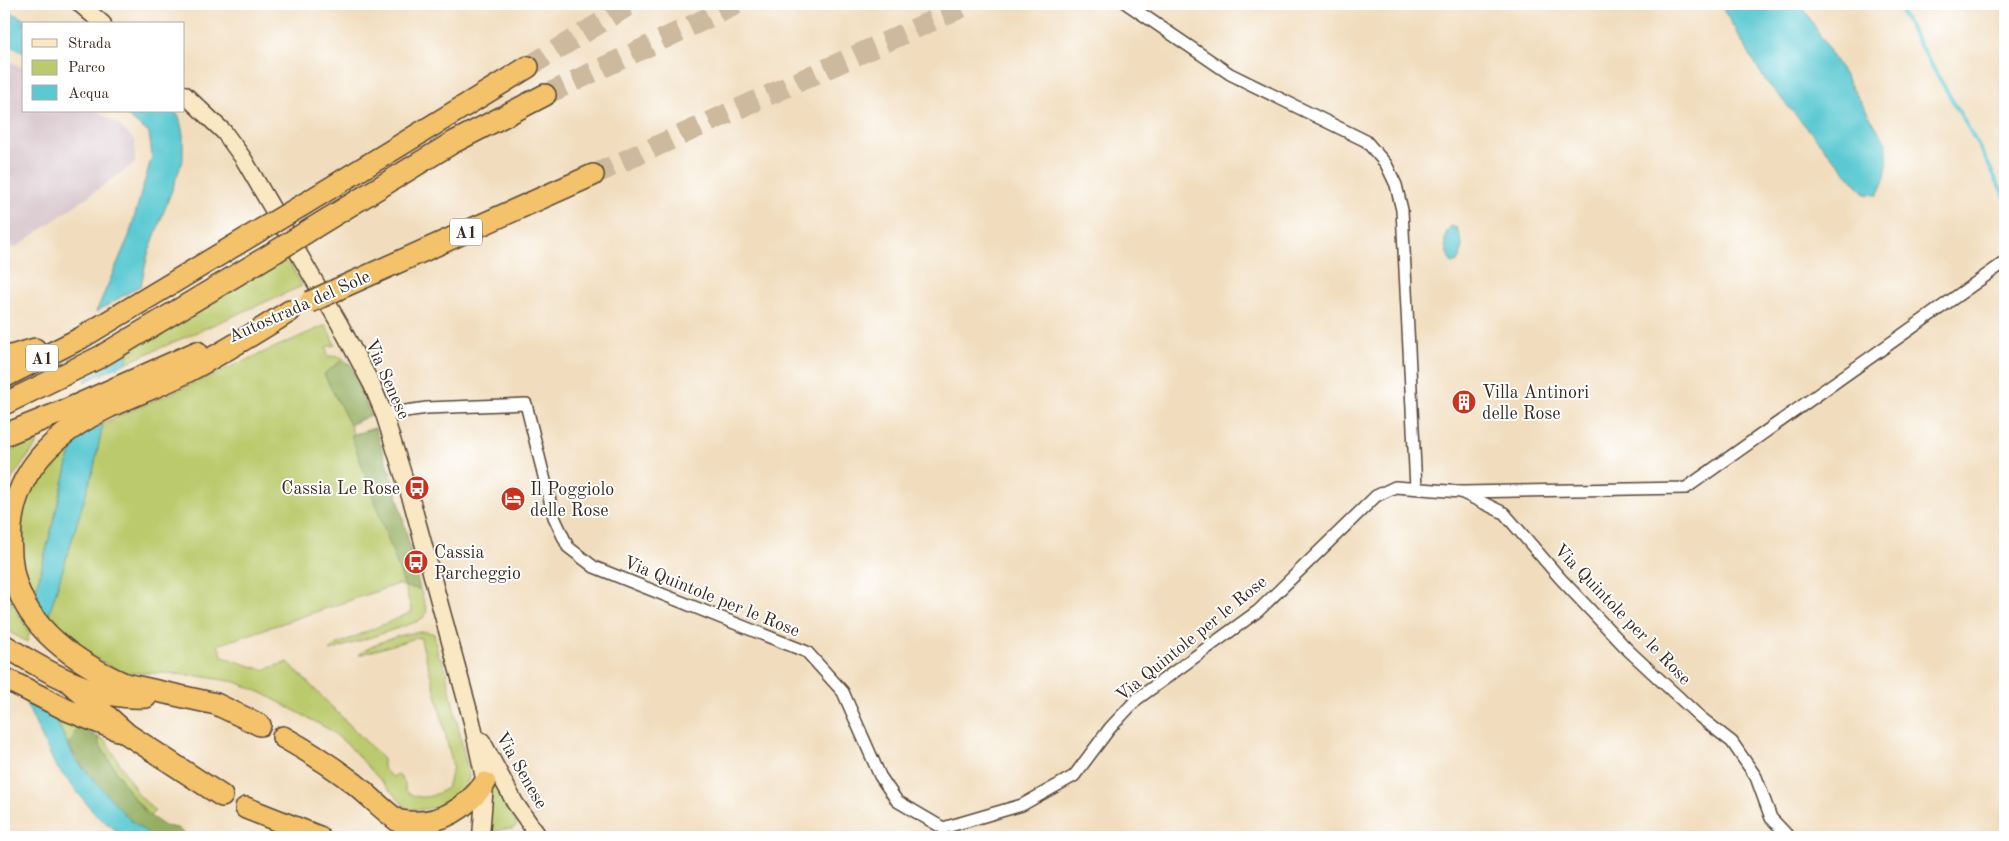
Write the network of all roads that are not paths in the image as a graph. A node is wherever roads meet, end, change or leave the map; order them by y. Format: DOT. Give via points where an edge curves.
graph roads {
  1 [pos="80,4"];
  2 [pos="1127,4"];
  3 [pos="101,22"];
  4 [pos="528,67"];
  5 [pos="185,95"];
  6 [pos="545,96"];
  7 [pos="594,174"];
  8 [pos="2005,262"];
  9 [pos="78,334"];
  10 [pos="4,358"];
  11 [pos="4,377"];
  12 [pos="125,392"];
  13 [pos="4,404"];
  14 [pos="384,414"];
  15 [pos="4,434"];
  16 [pos="1416,488"];
  17 [pos="1461,492"];
  18 [pos="8,647"];
  19 [pos="8,681"];
  20 [pos="166,694"];
  21 [pos="97,698"];
  22 [pos="472,722"];
  23 [pos="260,725"];
  24 [pos="127,734"];
  25 [pos="283,737"];
  26 [pos="485,783"];
  27 [pos="222,796"];
  28 [pos="246,808"];
  29 [pos="396,820"];
  30 [pos="319,837"];
  31 [pos="430,837"];
  32 [pos="481,837"];
  33 [pos="539,837"];
  34 [pos="1789,837"];
  1 -- 3 [label="main road"];
  2 -- 16 [label="street" via="1230,74 1366,142 1386,164 1396,185 1402,210"];
  4 -- 9 [label="highway, bridge" via="256,233 201,258"];
  5 -- 14 [label="main road, Via Senese" via="224,132 243,158 339,324"];
  6 -- 13 [label="highway, A1, bridge" via="452,143 154,326"];
  7 -- 12 [label="highway, Autostrada del Sole / A1, bridge" via="290,311"];
  8 -- 17 [label="street" via="1686,488"];
  9 -- 10 [label="highway"];
  9 -- 11 [label="highway, A1"];
  12 -- 15 [label="highway, Autostrada del Sole / A1"];
  12 -- 20 [label="highway" via="59,438 38,458 21,483 14,504 10,552 21,600 45,633 111,678"];
  14 -- 16 [label="street, Via Quintole per le Rose" via="427,408 526,404 554,517 568,547 594,567 807,652 843,692 880,776 897,801 943,828 1022,805 1074,776 1110,728 1137,699 1258,610 1376,496 1396,487"];
  14 -- 22 [label="main road, Via Senese" via="413,506"];
  16 -- 17 [label="street, Via Quintole per le Rose"];
  17 -- 34 [label="street, Via Quintole per le Rose" via="1504,513 1628,650 1732,742 1756,777 1771,818"];
  18 -- 21 [label="highway"];
  19 -- 24 [label="highway"];
  20 -- 21 [label="highway"];
  20 -- 23 [label="highway" via="216,704"];
  21 -- 24 [label="highway"];
  22 -- 26 [label="main road, Via Senese"];
  22 -- 33 [label="main road, Via Senese" via="515,803"];
  24 -- 27 [label="highway"];
  25 -- 29 [label="highway" via="329,764"];
  26 -- 29 [label="highway" via="462,808 447,817 430,822"];
  26 -- 32 [label="main road, Via Senese"];
  28 -- 30 [label="highway"];
  29 -- 31 [label="highway"];
}
